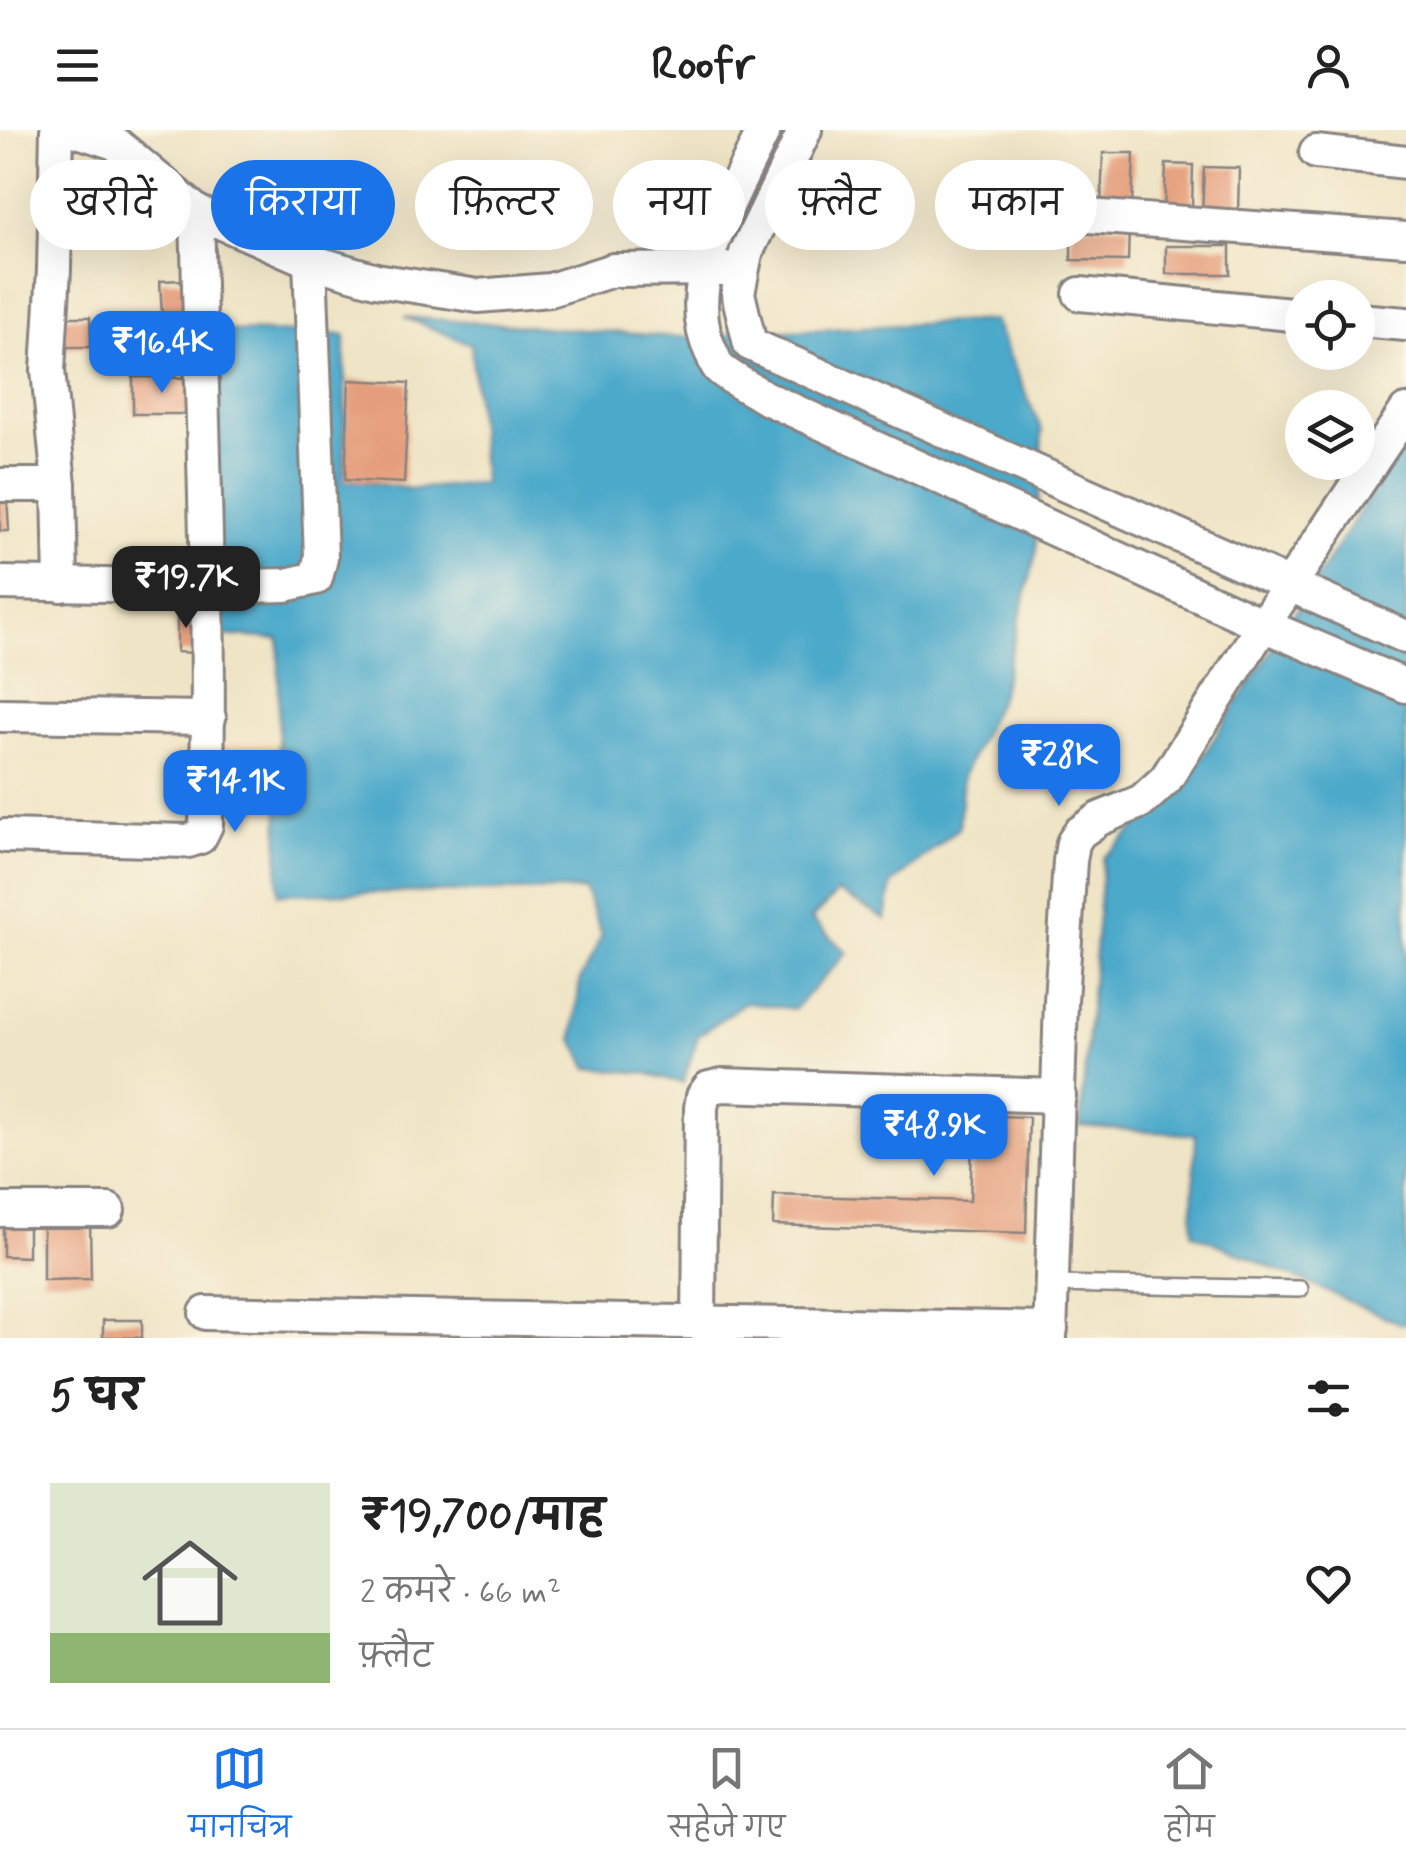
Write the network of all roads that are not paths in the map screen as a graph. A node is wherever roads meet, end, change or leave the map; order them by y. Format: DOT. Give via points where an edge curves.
graph roads {
  1 [pos="57,130"];
  2 [pos="74,130"];
  3 [pos="764,130"];
  4 [pos="805,130"];
  5 [pos="1316,152"];
  6 [pos="1406,162"];
  7 [pos="196,212"];
  8 [pos="1097,217"];
  9 [pos="1406,238"];
  10 [pos="310,260"];
  11 [pos="707,268"];
  12 [pos="742,270"];
  13 [pos="1080,294"];
  14 [pos="1285,313"];
  15 [pos="1375,321"];
  16 [pos="1406,324"];
  17 [pos="1406,412"];
  18 [pos="0,485"];
  19 [pos="60,485"];
  20 [pos="0,584"];
  21 [pos="61,586"];
  22 [pos="1289,586"];
  23 [pos="208,587"];
  24 [pos="1263,624"];
  25 [pos="1406,636"];
  26 [pos="1406,686"];
  27 [pos="0,715"];
  28 [pos="209,718"];
  29 [pos="5,836"];
  30 [pos="1059,1096"];
  31 [pos="0,1210"];
  32 [pos="108,1210"];
  33 [pos="1053,1284"];
  34 [pos="1300,1290"];
  35 [pos="206,1314"];
  36 [pos="699,1323"];
  37 [pos="841,1331"];
  38 [pos="1051,1333"];
  1 -- 19 [label="street" via="48,370"];
  2 -- 7 [label="street" via="115,143"];
  3 -- 11 [label="street" via="717,230"];
  4 -- 12 [label="street"];
  5 -- 6 [label="street"];
  7 -- 10 [label="street"];
  7 -- 23 [label="street"];
  8 -- 9 [label="street"];
  10 -- 11 [label="street" via="376,280 478,296 550,290 612,270"];
  10 -- 23 [label="street" via="320,568 316,578 302,583"];
  11 -- 12 [label="street"];
  11 -- 24 [label="street" via="701,313 706,342 718,367 764,397"];
  12 -- 22 [label="street" via="738,293 750,344"];
  13 -- 14 [label="street"];
  15 -- 16 [label="street"];
  17 -- 22 [label="street"];
  18 -- 19 [label="street"];
  19 -- 21 [label="street"];
  20 -- 21 [label="street"];
  21 -- 23 [label="street"];
  22 -- 24 [label="street"];
  22 -- 25 [label="street"];
  23 -- 28 [label="street"];
  24 -- 26 [label="street"];
  24 -- 30 [label="street" via="1166,779 1142,802 1100,819 1073,843"];
  27 -- 28 [label="street"];
  28 -- 29 [label="street" via="206,825 200,838"];
  30 -- 33 [label="street"];
  30 -- 36 [label="street" via="709,1088 702,1108"];
  31 -- 32 [label="street"];
  33 -- 34 [label="lane"];
  33 -- 38 [label="street"];
  35 -- 36 [label="street"];
  36 -- 37 [label="street"];
  37 -- 38 [label="street"];
}
